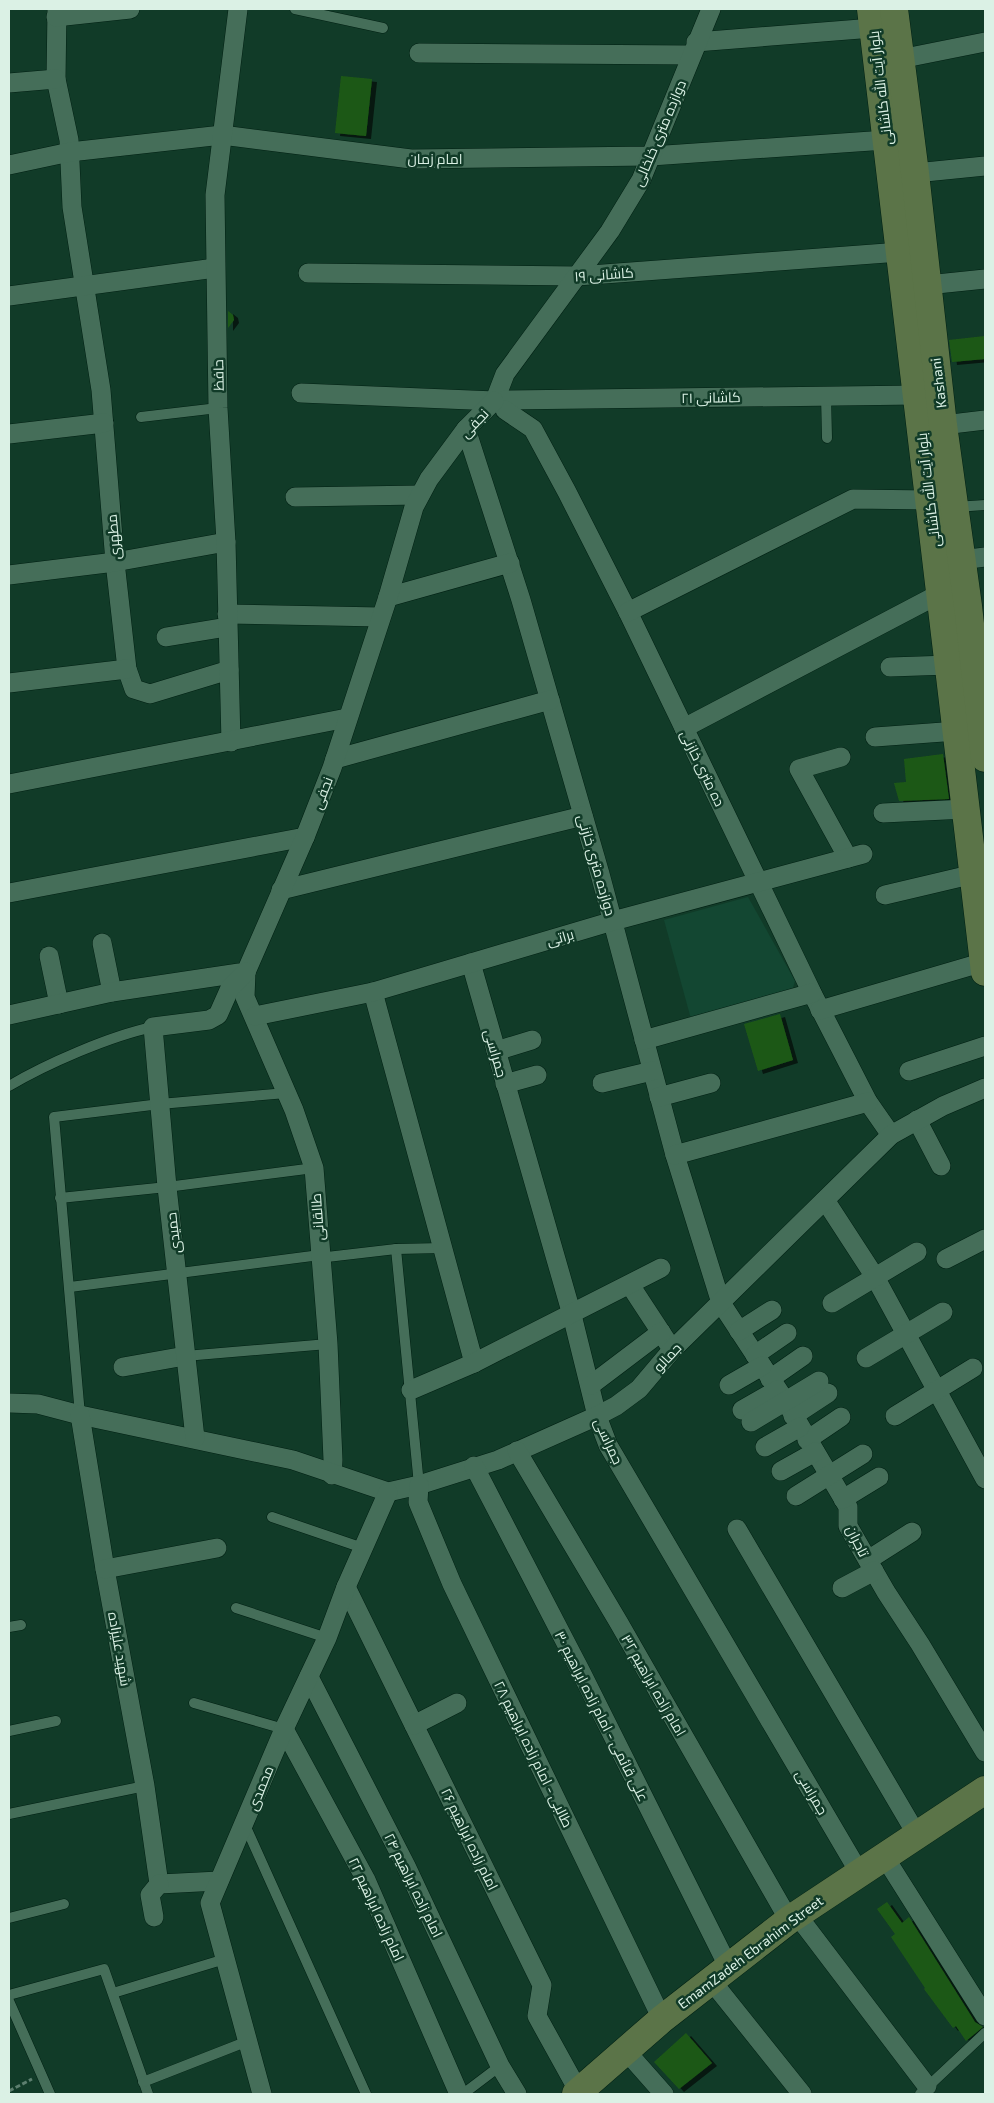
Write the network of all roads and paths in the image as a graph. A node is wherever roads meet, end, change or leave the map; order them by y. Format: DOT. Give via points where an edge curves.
graph roads {
  1 [pos="130,9"];
  2 [pos="238,9"];
  3 [pos="295,9"];
  4 [pos="712,9"];
  5 [pos="894,9"];
  6 [pos="57,13"];
  7 [pos="872,18"];
  8 [pos="383,28"];
  9 [pos="985,42"];
  10 [pos="694,49"];
  11 [pos="419,53"];
  12 [pos="900,59"];
  13 [pos="56,79"];
  14 [pos="9,83"];
  15 [pos="222,134"];
  16 [pos="886,140"];
  17 [pos="70,152"];
  18 [pos="651,156"];
  19 [pos="9,165"];
  20 [pos="985,166"];
  21 [pos="915,173"];
  22 [pos="900,252"];
  23 [pos="215,268"];
  24 [pos="308,273"];
  25 [pos="577,276"];
  26 [pos="985,279"];
  27 [pos="927,285"];
  28 [pos="85,286"];
  29 [pos="9,296"];
  30 [pos="302,393"];
  31 [pos="826,395"];
  32 [pos="917,395"];
  33 [pos="499,402"];
  34 [pos="218,408"];
  35 [pos="142,417"];
  36 [pos="985,420"];
  37 [pos="104,423"];
  38 [pos="943,425"];
  39 [pos="466,429"];
  40 [pos="9,434"];
  41 [pos="827,438"];
  42 [pos="420,495"];
  43 [pos="296,497"];
  44 [pos="942,504"];
  45 [pos="985,505"];
  46 [pos="226,542"];
  47 [pos="973,559"];
  48 [pos="115,562"];
  49 [pos="510,563"];
  50 [pos="9,575"];
  51 [pos="941,593"];
  52 [pos="388,597"];
  53 [pos="628,612"];
  54 [pos="380,617"];
  55 [pos="227,621"];
  56 [pos="166,637"];
  57 [pos="949,665"];
  58 [pos="890,667"];
  59 [pos="127,669"];
  60 [pos="229,670"];
  61 [pos="9,683"];
  62 [pos="550,700"];
  63 [pos="983,714"];
  64 [pos="347,718"];
  65 [pos="684,728"];
  66 [pos="957,731"];
  67 [pos="875,738"];
  68 [pos="231,742"];
  69 [pos="841,757"];
  70 [pos="985,758"];
  71 [pos="335,759"];
  72 [pos="9,784"];
  73 [pos="966,809"];
  74 [pos="883,813"];
  75 [pos="583,816"];
  76 [pos="305,837"];
  77 [pos="974,874"];
  78 [pos="758,881"];
  79 [pos="281,890"];
  80 [pos="9,893"];
  81 [pos="885,895"];
  82 [pos="613,921"];
  83 [pos="102,943"];
  84 [pos="49,956"];
  85 [pos="471,963"];
  86 [pos="985,967"];
  87 [pos="246,972"];
  88 [pos="112,992"];
  89 [pos="373,992"];
  90 [pos="812,993"];
  91 [pos="59,1004"];
  92 [pos="820,1010"];
  93 [pos="9,1015"];
  94 [pos="255,1016"];
  95 [pos="153,1027"];
  96 [pos="532,1040"];
  97 [pos="644,1040"];
  98 [pos="985,1046"];
  99 [pos="496,1051"];
  100 [pos="652,1071"];
  101 [pos="909,1071"];
  102 [pos="537,1075"];
  103 [pos="602,1083"];
  104 [pos="711,1083"];
  105 [pos="505,1084"];
  106 [pos="9,1086"];
  107 [pos="985,1088"];
  108 [pos="286,1093"];
  109 [pos="660,1097"];
  110 [pos="868,1102"];
  111 [pos="160,1104"];
  112 [pos="917,1120"];
  113 [pos="891,1135"];
  114 [pos="675,1155"];
  115 [pos="941,1166"];
  116 [pos="314,1168"];
  117 [pos="167,1187"];
  118 [pos="60,1198"];
  119 [pos="825,1200"];
  120 [pos="985,1239"];
  121 [pos="443,1248"];
  122 [pos="396,1249"];
  123 [pos="917,1252"];
  124 [pos="320,1255"];
  125 [pos="946,1259"];
  126 [pos="661,1268"];
  127 [pos="178,1275"];
  128 [pos="875,1277"];
  129 [pos="630,1285"];
  130 [pos="70,1287"];
  131 [pos="721,1303"];
  132 [pos="832,1303"];
  133 [pos="772,1310"];
  134 [pos="942,1312"];
  135 [pos="572,1315"];
  136 [pos="739,1331"];
  137 [pos="661,1332"];
  138 [pos="788,1333"];
  139 [pos="906,1334"];
  140 [pos="328,1344"];
  141 [pos="672,1350"];
  142 [pos="185,1356"];
  143 [pos="804,1356"];
  144 [pos="866,1358"];
  145 [pos="474,1363"];
  146 [pos="123,1367"];
  147 [pos="973,1368"];
  148 [pos="591,1385"];
  149 [pos="728,1385"];
  150 [pos="823,1387"];
  151 [pos="411,1390"];
  152 [pos="937,1390"];
  153 [pos="785,1403"];
  154 [pos="9,1404"];
  155 [pos="80,1416"];
  156 [pos="597,1416"];
  157 [pos="746,1416"];
  158 [pos="895,1416"];
  159 [pos="841,1417"];
  160 [pos="195,1438"];
  161 [pos="765,1447"];
  162 [pos="517,1451"];
  163 [pos="863,1454"];
  164 [pos="474,1466"];
  165 [pos="780,1471"];
  166 [pos="332,1474"];
  167 [pos="829,1476"];
  168 [pos="879,1477"];
  169 [pos="985,1479"];
  170 [pos="419,1485"];
  171 [pos="388,1492"];
  172 [pos="796,1496"];
  173 [pos="843,1499"];
  174 [pos="272,1517"];
  175 [pos="737,1529"];
  176 [pos="912,1532"];
  177 [pos="217,1548"];
  178 [pos="364,1548"];
  179 [pos="871,1565"];
  180 [pos="105,1569"];
  181 [pos="346,1587"];
  182 [pos="842,1588"];
  183 [pos="236,1608"];
  184 [pos="21,1624"];
  185 [pos="9,1627"];
  186 [pos="327,1638"];
  187 [pos="309,1677"];
  188 [pos="194,1702"];
  189 [pos="457,1703"];
  190 [pos="56,1721"];
  191 [pos="414,1725"];
  192 [pos="284,1730"];
  193 [pos="9,1731"];
  194 [pos="985,1752"];
  195 [pos="145,1786"];
  196 [pos="985,1790"];
  197 [pos="985,1804"];
  198 [pos="9,1814"];
  199 [pos="245,1826"];
  200 [pos="926,1829"];
  201 [pos="884,1856"];
  202 [pos="859,1872"];
  203 [pos="219,1881"];
  204 [pos="160,1884"];
  205 [pos="64,1904"];
  206 [pos="9,1918"];
  207 [pos="154,1918"];
  208 [pos="793,1918"];
  209 [pos="225,1958"];
  210 [pos="719,1973"];
  211 [pos="113,1993"];
  212 [pos="9,1995"];
  213 [pos="9,2001"];
  214 [pos="985,2016"];
  215 [pos="662,2019"];
  216 [pos="985,2033"];
  217 [pos="248,2041"];
  218 [pos="626,2051"];
  219 [pos="500,2066"];
  220 [pos="41,2074"];
  221 [pos="143,2082"];
  222 [pos="924,2090"];
  223 [pos="9,2091"];
  224 [pos="578,2093"];
  225 [pos="50,2094"];
  226 [pos="148,2094"];
  227 [pos="262,2094"];
  228 [pos="366,2094"];
  229 [pos="459,2094"];
  230 [pos="463,2094"];
  231 [pos="517,2094"];
  232 [pos="664,2094"];
  233 [pos="802,2094"];
  1 -- 6 [label="street"];
  2 -- 15 [label="street, حافظ"];
  3 -- 8 [label="lane"];
  4 -- 10 [label="street, دوازده متری خلخالی"];
  5 -- 12 [label="main road, Kashani"];
  6 -- 13 [label="street, مطهری"];
  7 -- 10 [label="street"];
  7 -- 16 [label="main road, بلوار آیت الله کاشانی"];
  9 -- 12 [label="street"];
  10 -- 11 [label="street"];
  10 -- 18 [label="street, دوازده متری خلخالی"];
  12 -- 21 [label="main road, Kashani"];
  13 -- 14 [label="street"];
  13 -- 17 [label="street, مطهری"];
  15 -- 17 [label="street, امام زمان"];
  15 -- 18 [label="street, امام زمان" via="411,159"];
  15 -- 23 [label="street, حافظ" via="214,195"];
  16 -- 18 [label="street, امام زمان"];
  16 -- 22 [label="main road, بلوار آیت الله کاشانی"];
  17 -- 19 [label="street, امام زمان"];
  17 -- 28 [label="street, مطهری" via="72,207"];
  18 -- 25 [label="street, دوازده متری خلخالی" via="641,180 610,231"];
  20 -- 21 [label="street"];
  21 -- 27 [label="main road, Kashani"];
  22 -- 25 [label="street, کاشانی ۱۹"];
  22 -- 32 [label="main road, بلوار آیت الله کاشانی"];
  23 -- 28 [label="street"];
  23 -- 34 [label="street, حافظ"];
  24 -- 25 [label="street, کاشانی ۱۹"];
  25 -- 33 [label="street, دوازده متری خلخالی" via="505,374"];
  26 -- 27 [label="street"];
  27 -- 38 [label="main road, Kashani"];
  28 -- 29 [label="street"];
  28 -- 37 [label="street, مطهری"];
  30 -- 33 [label="street, کاشانی ۲۱"];
  31 -- 32 [label="street, کاشانی ۲۱"];
  31 -- 33 [label="street, کاشانی ۲۱"];
  31 -- 41 [label="lane"];
  32 -- 44 [label="main road, بلوار آیت الله کاشانی"];
  33 -- 39 [label="street, نجفی"];
  33 -- 53 [label="street, ده متری خازنی" via="533,429"];
  34 -- 35 [label="lane"];
  34 -- 46 [label="street, حافظ"];
  36 -- 38 [label="street"];
  37 -- 40 [label="street"];
  37 -- 48 [label="street, مطهری"];
  38 -- 44 [label="main road, Kashani"];
  39 -- 42 [label="street, نجفی"];
  39 -- 49 [label="street, دوازده متری خازنی"];
  42 -- 43 [label="street"];
  42 -- 52 [label="street, نجفی"];
  44 -- 45 [label="lane"];
  44 -- 47 [label="main road, Kashani"];
  44 -- 51 [label="main road, بلوار آیت الله کاشانی"];
  44 -- 53 [label="street" via="853,499"];
  46 -- 48 [label="street"];
  46 -- 55 [label="street, حافظ"];
  47 -- 63 [label="main road, Kashani" via="973,606"];
  48 -- 50 [label="street"];
  48 -- 59 [label="street, مطهری"];
  49 -- 52 [label="street"];
  49 -- 62 [label="street, دوازده متری خازنی"];
  51 -- 57 [label="main road, بلوار آیت الله کاشانی"];
  51 -- 65 [label="street"];
  52 -- 54 [label="street, نجفی"];
  53 -- 65 [label="street, ده متری خازنی"];
  54 -- 55 [label="street"];
  54 -- 64 [label="street, نجفی"];
  55 -- 56 [label="street"];
  55 -- 60 [label="street, حافظ"];
  57 -- 58 [label="street"];
  57 -- 66 [label="main road, بلوار آیت الله کاشانی"];
  59 -- 60 [label="street, مطهری" via="134,689 150,694"];
  59 -- 61 [label="street"];
  60 -- 68 [label="street, حافظ"];
  62 -- 71 [label="street"];
  62 -- 75 [label="street, دوازده متری خازنی"];
  63 -- 70 [label="main road, Kashani"];
  64 -- 68 [label="street"];
  64 -- 71 [label="street, نجفی"];
  65 -- 78 [label="street, ده متری خازنی"];
  66 -- 67 [label="street"];
  66 -- 73 [label="main road, بلوار آیت الله کاشانی"];
  68 -- 72 [label="street"];
  69 -- 78 [label="street, براتی" via="799,769 856,856"];
  71 -- 76 [label="street, نجفی"];
  73 -- 74 [label="street"];
  73 -- 77 [label="main road, بلوار آیت الله کاشانی"];
  75 -- 79 [label="street"];
  75 -- 82 [label="street, دوازده متری خازنی"];
  76 -- 79 [label="street, نجفی"];
  76 -- 80 [label="street"];
  77 -- 81 [label="street"];
  77 -- 86 [label="main road, بلوار آیت الله کاشانی"];
  78 -- 82 [label="street, براتی"];
  78 -- 90 [label="street, ده متری خازنی"];
  79 -- 87 [label="street, نجفی"];
  82 -- 85 [label="street, براتی"];
  82 -- 97 [label="street, دوازده متری خازنی"];
  83 -- 88 [label="street"];
  84 -- 91 [label="street"];
  85 -- 89 [label="street, براتی"];
  85 -- 99 [label="street, جمراسی"];
  86 -- 92 [label="street"];
  87 -- 88 [label="street"];
  87 -- 94 [label="street, طالقانی" via="245,997"];
  87 -- 95 [label="street" via="230,988 218,1014 209,1020"];
  88 -- 91 [label="street"];
  89 -- 94 [label="street, براتی"];
  89 -- 121 [label="street"];
  90 -- 92 [label="street, ده متری خازنی"];
  90 -- 97 [label="street"];
  91 -- 93 [label="street"];
  92 -- 110 [label="street, ده متری خازنی"];
  94 -- 108 [label="street, طالقانی"];
  95 -- 106 [label="lane" via="134,1031 30,1074"];
  95 -- 111 [label="street, حمیدی"];
  96 -- 99 [label="street"];
  97 -- 100 [label="street, دوازده متری خازنی"];
  98 -- 101 [label="street"];
  99 -- 105 [label="street, جمراسی"];
  100 -- 103 [label="street"];
  100 -- 109 [label="street, دوازده متری خازنی"];
  102 -- 105 [label="street"];
  104 -- 109 [label="street"];
  105 -- 135 [label="street, جمراسی"];
  107 -- 112 [label="street, جمالو"];
  108 -- 111 [label="lane"];
  108 -- 116 [label="street, طالقانی"];
  109 -- 114 [label="street, دوازده متری خازنی"];
  110 -- 113 [label="street, ده متری خازنی"];
  110 -- 114 [label="street"];
  111 -- 117 [label="street, حمیدی"];
  111 -- 118 [label="lane" via="54,1117"];
  112 -- 113 [label="street, جمالو"];
  112 -- 115 [label="street"];
  113 -- 119 [label="street, جمالو"];
  114 -- 131 [label="street, دوازده متری خازنی"];
  116 -- 117 [label="lane"];
  116 -- 124 [label="street, طالقانی"];
  117 -- 118 [label="lane"];
  117 -- 127 [label="street, حمیدی"];
  118 -- 130 [label="lane"];
  119 -- 128 [label="street"];
  119 -- 131 [label="street, جمالو"];
  120 -- 125 [label="street"];
  121 -- 122 [label="lane"];
  121 -- 145 [label="street"];
  122 -- 124 [label="lane"];
  122 -- 151 [label="lane"];
  123 -- 128 [label="street"];
  124 -- 127 [label="lane"];
  124 -- 140 [label="street, طالقانی"];
  126 -- 129 [label="street"];
  127 -- 130 [label="lane"];
  127 -- 142 [label="street, حمیدی"];
  128 -- 132 [label="street"];
  128 -- 139 [label="street"];
  129 -- 135 [label="street"];
  129 -- 137 [label="street"];
  130 -- 155 [label="lane"];
  131 -- 136 [label="street, تاجران"];
  131 -- 141 [label="street, جمالو"];
  133 -- 136 [label="street"];
  134 -- 139 [label="street"];
  135 -- 145 [label="street"];
  135 -- 148 [label="street, جمراسی"];
  136 -- 153 [label="street, تاجران"];
  137 -- 141 [label="street"];
  137 -- 148 [label="street"];
  138 -- 153 [label="street"];
  139 -- 144 [label="street"];
  139 -- 152 [label="street"];
  140 -- 142 [label="lane"];
  140 -- 166 [label="street, طالقانی"];
  141 -- 156 [label="street, جمالو" via="639,1389"];
  142 -- 146 [label="street"];
  142 -- 160 [label="street, حمیدی"];
  143 -- 153 [label="street"];
  145 -- 151 [label="street"];
  147 -- 152 [label="street"];
  148 -- 156 [label="street, جمراسی"];
  149 -- 153 [label="street"];
  150 -- 153 [label="street"];
  151 -- 170 [label="lane"];
  152 -- 158 [label="street"];
  152 -- 169 [label="street"];
  153 -- 157 [label="street"];
  153 -- 159 [label="street"];
  153 -- 161 [label="street"];
  153 -- 165 [label="street"];
  153 -- 167 [label="street, تاجران"];
  154 -- 155 [label="street" via="38,1404"];
  155 -- 160 [label="street"];
  155 -- 180 [label="street, شهید علیزاده"];
  156 -- 162 [label="street, جمالو"];
  156 -- 202 [label="street, جمراسی" via="608,1445"];
  160 -- 166 [label="street" via="293,1460"];
  162 -- 164 [label="street, جمالو"];
  162 -- 208 [label="street, امام زاده ابراهیم ۳۲"];
  163 -- 167 [label="street"];
  164 -- 170 [label="street, جمالو"];
  164 -- 210 [label="street, علی قائمی - امام زاده ابراهیم ۳۰" via="581,1672"];
  166 -- 171 [label="street"];
  167 -- 172 [label="street"];
  167 -- 173 [label="street, تاجران"];
  168 -- 173 [label="street"];
  170 -- 171 [label="street, جمالو"];
  170 -- 215 [label="street, طالبی - امام زاده ابراهیم ۲۸" via="418,1502 452,1584"];
  171 -- 178 [label="street, محمدی"];
  173 -- 179 [label="street, تاجران" via="848,1507 848,1526"];
  174 -- 178 [label="lane"];
  175 -- 200 [label="street"];
  176 -- 179 [label="street"];
  177 -- 180 [label="street"];
  178 -- 181 [label="street, محمدی"];
  179 -- 182 [label="street"];
  179 -- 194 [label="street, تاجران"];
  180 -- 195 [label="street, شهید علیزاده"];
  181 -- 186 [label="street, محمدی"];
  181 -- 191 [label="street, امام زاده ابراهیم ۲۶"];
  183 -- 186 [label="lane"];
  184 -- 185 [label="lane"];
  186 -- 187 [label="street, محمدی"];
  187 -- 192 [label="street, محمدی"];
  187 -- 219 [label="street, امام زاده ابراهیم ۲۴" via="406,1866"];
  188 -- 192 [label="lane"];
  189 -- 191 [label="street"];
  190 -- 193 [label="lane"];
  191 -- 224 [label="street, امام زاده ابراهیم ۲۶" via="542,1985 538,2016"];
  192 -- 199 [label="street, محمدی"];
  192 -- 229 [label="street, امام زاده ابراهیم ۲۲" via="366,1880"];
  195 -- 198 [label="lane"];
  195 -- 204 [label="street, شهید علیزاده"];
  196 -- 200 [label="main road"];
  197 -- 200 [label="main road"];
  199 -- 203 [label="street, محمدی"];
  199 -- 228 [label="lane"];
  200 -- 201 [label="main road, EmamZadeh Ebrahim Street"];
  201 -- 202 [label="main road, EmamZadeh Ebrahim Street"];
  201 -- 214 [label="street"];
  202 -- 208 [label="main road, EmamZadeh Ebrahim Street"];
  203 -- 204 [label="street"];
  203 -- 209 [label="street, محمدی" via="210,1903"];
  204 -- 207 [label="street" via="150,1895"];
  205 -- 206 [label="lane"];
  208 -- 210 [label="main road, EmamZadeh Ebrahim Street"];
  208 -- 222 [label="street, امام زاده ابراهیم ۳۲"];
  209 -- 211 [label="lane"];
  209 -- 217 [label="street, محمدی"];
  210 -- 215 [label="main road, EmamZadeh Ebrahim Street"];
  210 -- 233 [label="street, علی قائمی - امام زاده ابراهیم ۳۰"];
  211 -- 212 [label="lane" via="104,1969"];
  211 -- 221 [label="lane"];
  213 -- 220 [label="lane"];
  215 -- 218 [label="main road, EmamZadeh Ebrahim Street"];
  216 -- 222 [label="lane"];
  217 -- 221 [label="lane"];
  217 -- 227 [label="street, محمدی"];
  218 -- 224 [label="main road, EmamZadeh Ebrahim Street"];
  218 -- 232 [label="street"];
  219 -- 230 [label="lane"];
  219 -- 231 [label="street, امام زاده ابراهیم ۲۴"];
  220 -- 223 [label="path"];
  220 -- 225 [label="lane"];
  221 -- 226 [label="lane"];
}
